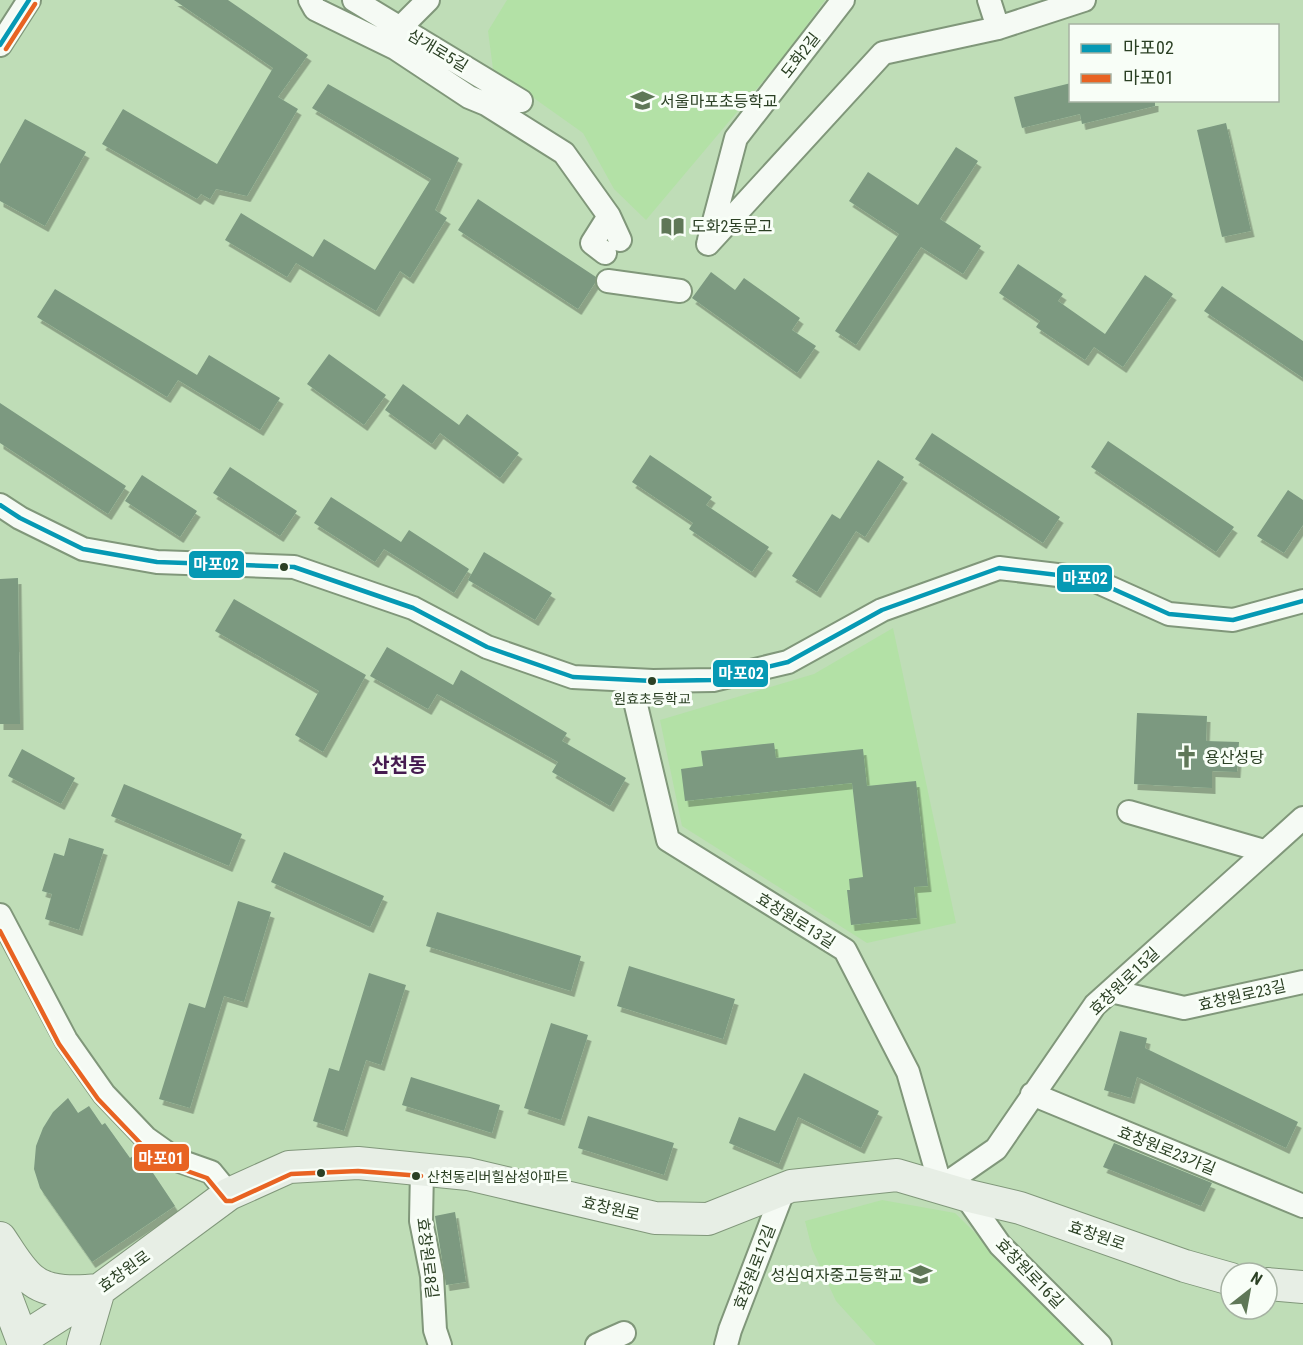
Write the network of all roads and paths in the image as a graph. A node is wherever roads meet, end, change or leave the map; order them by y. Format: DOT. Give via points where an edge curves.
graph roads {
  1 [pos="29,0"];
  2 [pos="310,0"];
  3 [pos="354,0"];
  4 [pos="428,0"];
  5 [pos="843,0"];
  6 [pos="989,0"];
  7 [pos="1084,0"];
  8 [pos="400,28"];
  9 [pos="998,28"];
  10 [pos="0,45"];
  11 [pos="521,101"];
  12 [pos="612,247"];
  13 [pos="608,281"];
  14 [pos="680,291"];
  15 [pos="0,505"];
  16 [pos="1303,601"];
  17 [pos="630,680"];
  18 [pos="1129,812"];
  19 [pos="1303,818"];
  20 [pos="1264,851"];
  21 [pos="0,915"];
  22 [pos="1303,982"];
  23 [pos="1111,991"];
  24 [pos="1032,1094"];
  25 [pos="422,1169"];
  26 [pos="784,1189"];
  27 [pos="953,1191"];
  28 [pos="229,1194"];
  29 [pos="1303,1206"];
  30 [pos="0,1238"];
  31 [pos="1219,1276"];
  32 [pos="0,1281"];
  33 [pos="1279,1285"];
  34 [pos="1303,1287"];
  35 [pos="99,1290"];
  36 [pos="624,1333"];
  37 [pos="24,1342"];
  38 [pos="83,1345"];
  39 [pos="440,1345"];
  40 [pos="597,1345"];
  41 [pos="726,1345"];
  42 [pos="1100,1345"];
  1 -- 10 [label="street"];
  2 -- 12 [label="street" via="315,9 394,48 564,153 609,216"];
  3 -- 8 [label="street, 삼개로5길"];
  4 -- 8 [label="street"];
  5 -- 9 [label="street, 도화2길" via="736,138 708,244 883,53"];
  6 -- 9 [label="street"];
  7 -- 9 [label="street"];
  8 -- 11 [label="street, 삼개로5길"];
  13 -- 14 [label="street"];
  15 -- 17 [label="street" via="83,549 157,562 294,567 413,608 487,647 573,677"];
  16 -- 17 [label="street" via="1233,620 1168,614 1091,579 999,568 882,610 788,662 712,680"];
  17 -- 27 [label="street, 효창원로13길" via="668,840 844,950 908,1072"];
  18 -- 20 [label="street"];
  19 -- 20 [label="street, 효창원로15길"];
  20 -- 23 [label="street, 효창원로15길"];
  21 -- 28 [label="street" via="66,1040 104,1094 146,1138 177,1160 211,1172"];
  22 -- 23 [label="street, 효창원로23길" via="1184,1008"];
  23 -- 24 [label="street, 효창원로15길" via="1095,1005"];
  24 -- 27 [label="street, 효창원로15길" via="996,1149"];
  24 -- 29 [label="street, 효창원로23가길"];
  25 -- 26 [label="street, 효창원로" via="468,1174 656,1218 708,1219"];
  25 -- 28 [label="street, 효창원로" via="358,1163 289,1167"];
  25 -- 39 [label="street, 효창원로8길" via="421,1221"];
  26 -- 27 [label="street, 효창원로" via="897,1175"];
  26 -- 41 [label="street, 효창원로12길"];
  27 -- 31 [label="street, 효창원로" via="1020,1208"];
  27 -- 42 [label="street, 효창원로16길" via="1000,1245"];
  28 -- 35 [label="street, 효창원로"];
  30 -- 35 [label="street" via="33,1281 76,1292"];
  32 -- 37 [label="street"];
  33 -- 34 [label="street"];
  35 -- 37 [label="street, 효창원로"];
  35 -- 38 [label="street"];
  36 -- 40 [label="street"];
}
